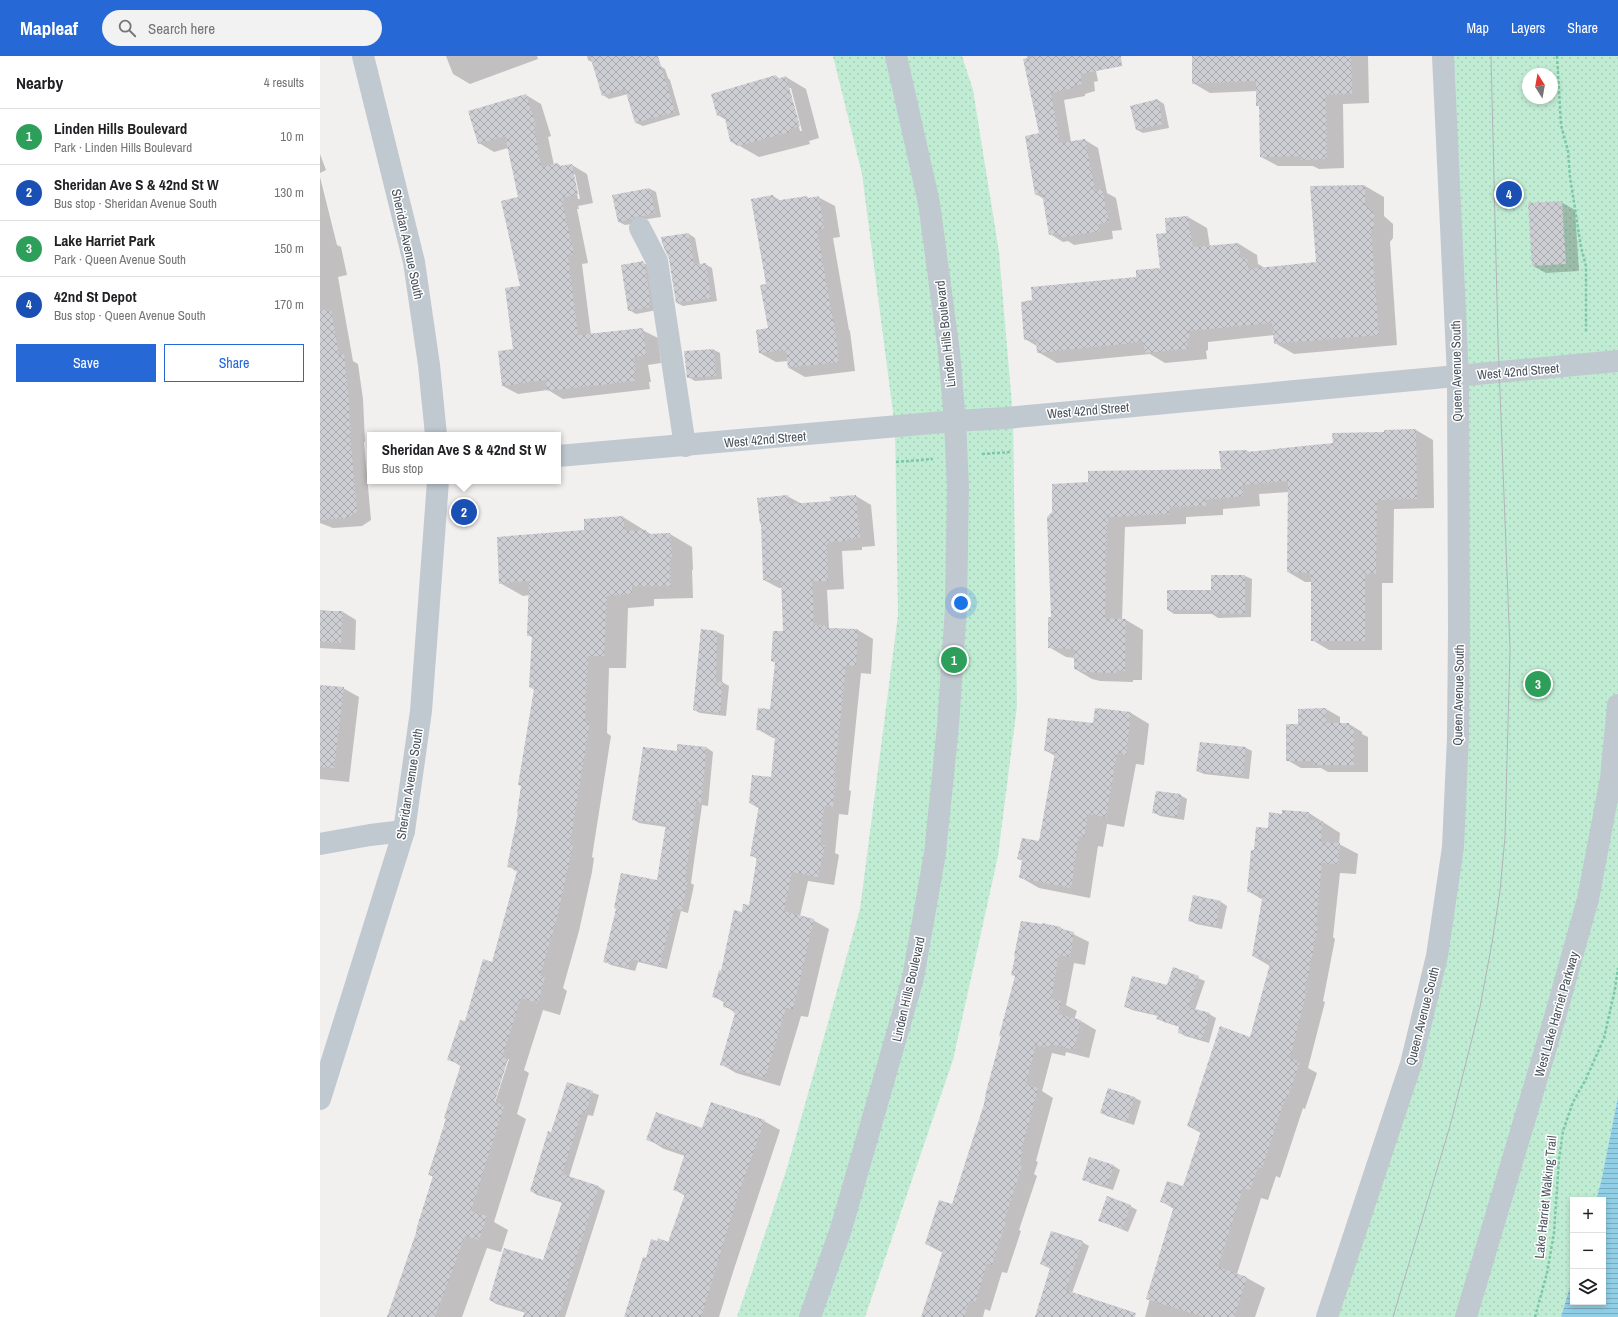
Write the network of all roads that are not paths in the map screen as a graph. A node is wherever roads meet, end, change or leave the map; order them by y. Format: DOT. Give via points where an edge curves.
graph roads {
  1 [pos="363,56"];
  2 [pos="896,56"];
  3 [pos="1444,56"];
  4 [pos="640,228"];
  5 [pos="1618,361"];
  6 [pos="1458,376"];
  7 [pos="954,422"];
  8 [pos="436,432"];
  9 [pos="685,446"];
  10 [pos="561,456"];
  11 [pos="438,484"];
  12 [pos="1618,705"];
  13 [pos="404,831"];
  14 [pos="320,844"];
  15 [pos="320,1099"];
  16 [pos="810,1317"];
  17 [pos="1327,1317"];
  18 [pos="1466,1317"];
  1 -- 8 [label="street, Sheridan Avenue South" via="414,262"];
  2 -- 7 [label="street, Linden Hills Boulevard" via="929,202 949,352"];
  3 -- 6 [label="street, Queen Avenue South"];
  4 -- 9 [label="street" via="657,261"];
  5 -- 6 [label="street, West 42nd Street"];
  6 -- 7 [label="street, West 42nd Street"];
  6 -- 17 [label="street, Queen Avenue South" via="1458,737 1452,848 1437,956 1411,1064"];
  7 -- 9 [label="street, West 42nd Street"];
  7 -- 16 [label="street, Linden Hills Boulevard" via="958,487 956,607 948,726 935,853 913,978 841,1229"];
  9 -- 10 [label="street, West 42nd Street"];
  11 -- 13 [label="street, Sheridan Avenue South" via="421,711"];
  12 -- 18 [label="street, West Lake Harriet Parkway" via="1611,778 1588,900"];
  13 -- 14 [label="street"];
  13 -- 15 [label="street, Sheridan Avenue South"];
}
